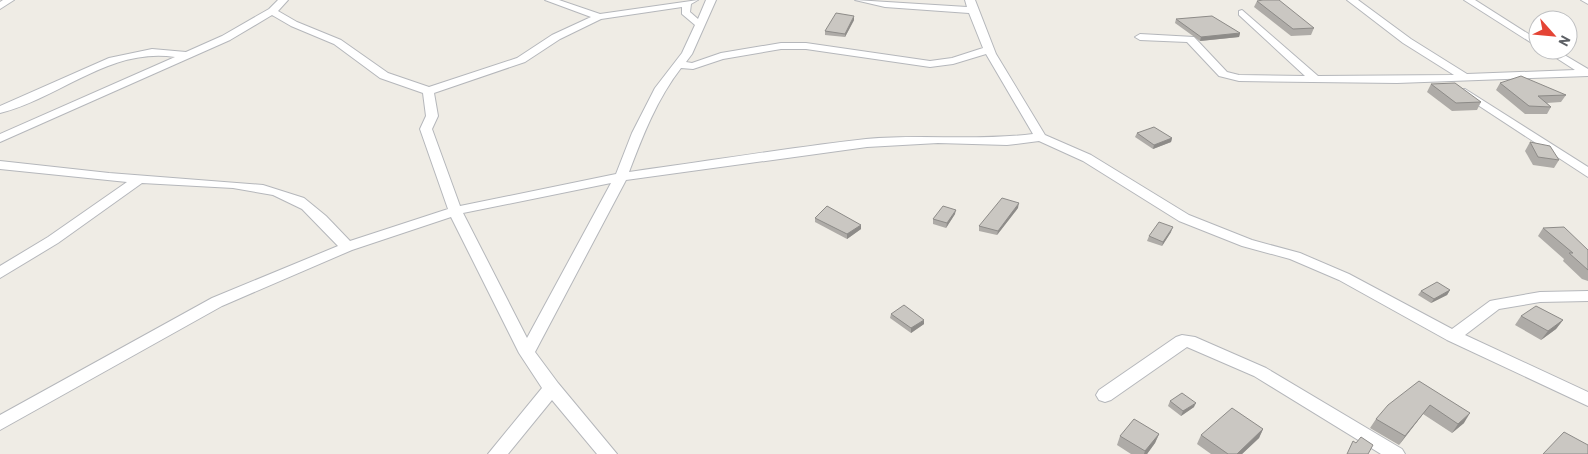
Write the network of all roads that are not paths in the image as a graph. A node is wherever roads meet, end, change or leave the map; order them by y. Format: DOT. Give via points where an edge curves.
graph roads {
  1 [pos="9,0"];
  2 [pos="283,0"];
  3 [pos="550,0"];
  4 [pos="711,0"];
  5 [pos="863,0"];
  6 [pos="1352,0"];
  7 [pos="1469,0"];
  8 [pos="690,2"];
  9 [pos="971,5"];
  10 [pos="0,6"];
  11 [pos="272,11"];
  12 [pos="1242,13"];
  13 [pos="599,17"];
  14 [pos="700,24"];
  15 [pos="1140,37"];
  16 [pos="1528,38"];
  17 [pos="988,50"];
  18 [pos="187,55"];
  19 [pos="1566,60"];
  20 [pos="679,65"];
  21 [pos="1588,73"];
  22 [pos="1463,76"];
  23 [pos="1314,78"];
  24 [pos="1444,79"];
  25 [pos="428,91"];
  26 [pos="0,110"];
  27 [pos="1041,137"];
  28 [pos="0,138"];
  29 [pos="0,165"];
  30 [pos="1588,173"];
  31 [pos="622,177"];
  32 [pos="140,179"];
  33 [pos="455,210"];
  34 [pos="347,247"];
  35 [pos="0,274"];
  36 [pos="1588,296"];
  37 [pos="1453,336"];
  38 [pos="527,353"];
  39 [pos="552,388"];
  40 [pos="1105,395"];
  41 [pos="1588,399"];
  42 [pos="0,423"];
  43 [pos="497,454"];
  44 [pos="608,454"];
  45 [pos="1396,454"];
  1 -- 10 [label="street"];
  2 -- 11 [label="street"];
  3 -- 13 [label="street"];
  4 -- 14 [label="street"];
  5 -- 9 [label="street"];
  6 -- 22 [label="street" via="1413,46"];
  7 -- 16 [label="street"];
  8 -- 13 [label="street"];
  8 -- 14 [label="street" via="685,12"];
  9 -- 17 [label="street"];
  11 -- 18 [label="street" via="226,38"];
  11 -- 25 [label="street" via="289,23 332,39 378,72"];
  12 -- 23 [label="street"];
  13 -- 25 [label="street" via="556,37 522,60"];
  14 -- 20 [label="street"];
  15 -- 23 [label="street" via="1190,39 1223,74 1231,77"];
  17 -- 20 [label="street" via="930,64 806,46 782,46 721,56 693,66"];
  17 -- 27 [label="street"];
  18 -- 26 [label="street" via="153,52 112,60 37,97"];
  18 -- 28 [label="street"];
  19 -- 21 [label="street"];
  20 -- 31 [label="street" via="660,88 638,133"];
  21 -- 22 [label="street"];
  22 -- 24 [label="street"];
  23 -- 24 [label="street"];
  24 -- 30 [label="street"];
  25 -- 33 [label="street" via="432,116 426,129"];
  27 -- 31 [label="street" via="1007,141 938,139 867,143"];
  27 -- 37 [label="street" via="1087,158 1184,218 1247,243 1295,256 1344,278"];
  29 -- 32 [label="street"];
  31 -- 33 [label="street"];
  31 -- 38 [label="street"];
  32 -- 34 [label="street" via="240,186 291,197 313,212"];
  32 -- 35 [label="street"];
  33 -- 34 [label="street"];
  33 -- 38 [label="street"];
  34 -- 42 [label="street" via="217,302"];
  36 -- 37 [label="street" via="1540,297 1495,306"];
  37 -- 41 [label="street"];
  38 -- 39 [label="street"];
  39 -- 43 [label="street"];
  39 -- 44 [label="street"];
  40 -- 45 [label="street" via="1182,341 1189,341 1260,372"];
}
